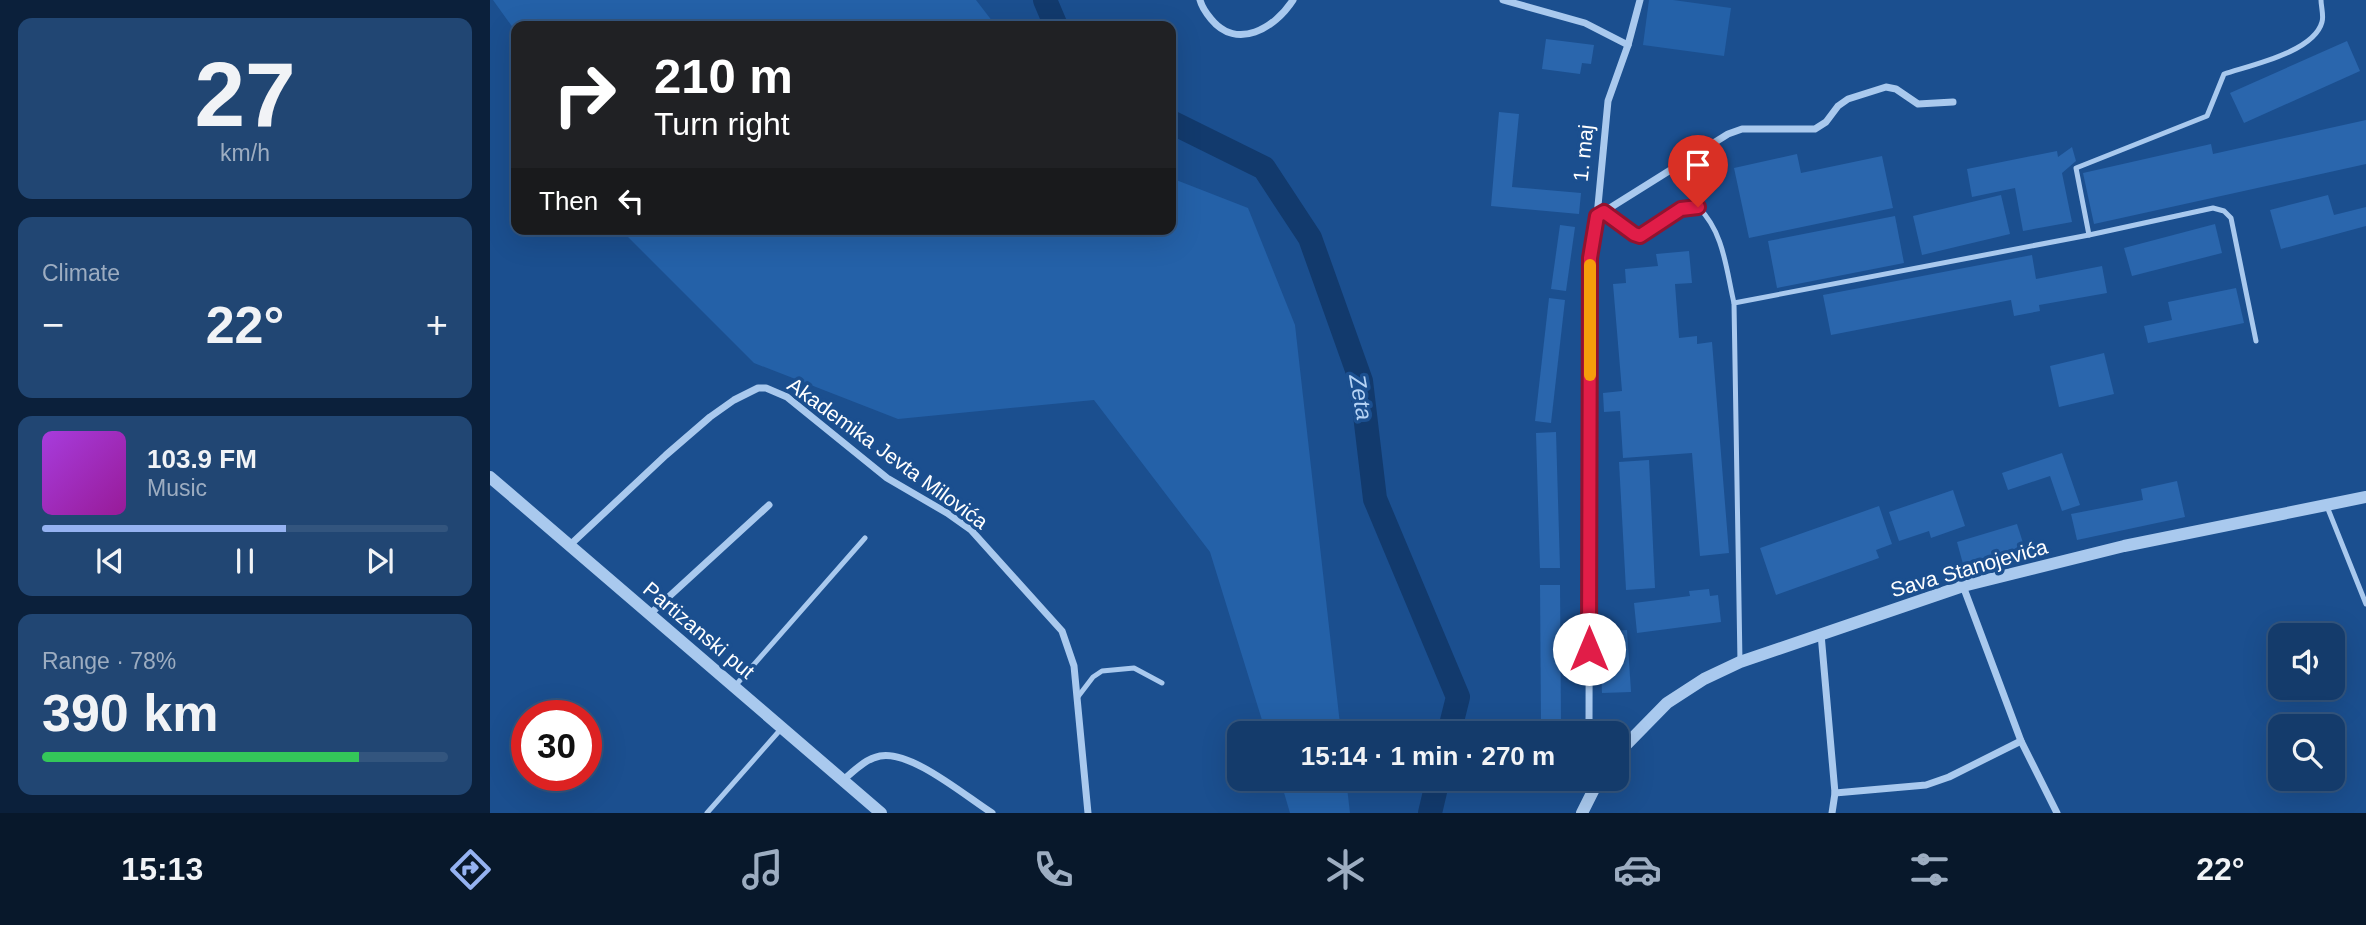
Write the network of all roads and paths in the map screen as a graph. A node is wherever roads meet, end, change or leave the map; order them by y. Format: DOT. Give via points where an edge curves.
graph roads {
  1 [pos="1200,0"];
  2 [pos="1293,0"];
  3 [pos="1503,0"];
  4 [pos="1640,0"];
  5 [pos="2321,0"];
  6 [pos="1628,45"];
  7 [pos="1953,102"];
  8 [pos="1600,214"];
  9 [pos="2089,235"];
  10 [pos="1734,303"];
  11 [pos="2256,341"];
  12 [pos="490,477"];
  13 [pos="2366,497"];
  14 [pos="2326,504"];
  15 [pos="769,505"];
  16 [pos="865,538"];
  17 [pos="570,545"];
  18 [pos="1963,586"];
  19 [pos="2366,604"];
  20 [pos="650,614"];
  21 [pos="1821,634"];
  22 [pos="1740,662"];
  23 [pos="1162,683"];
  24 [pos="735,686"];
  25 [pos="1077,698"];
  26 [pos="1589,721"];
  27 [pos="783,727"];
  28 [pos="2021,741"];
  29 [pos="1629,742"];
  30 [pos="843,780"];
  31 [pos="1593,791"];
  32 [pos="1835,793"];
  33 [pos="707,813"];
  34 [pos="881,813"];
  35 [pos="992,813"];
  36 [pos="1088,813"];
  37 [pos="1582,813"];
  38 [pos="1832,813"];
  39 [pos="2057,813"];
  1 -- 2 [label="street" via="1214,23 1234,36 1272,24"];
  3 -- 6 [label="street" via="1585,23"];
  4 -- 6 [label="street, 1. maj"];
  5 -- 9 [label="lane" via="2322,22 2309,41 2224,74 2207,116 2076,168"];
  6 -- 8 [label="street, 1. maj" via="1608,101"];
  7 -- 8 [label="street" via="1918,104 1886,87 1848,99 1815,129 1742,129"];
  8 -- 10 [label="lane" via="1640,236 1681,209 1698,207 1717,232"];
  8 -- 26 [label="street, 1. maj" via="1590,258"];
  9 -- 10 [label="lane"];
  9 -- 11 [label="lane" via="2213,208 2224,211 2231,218"];
  10 -- 22 [label="lane"];
  12 -- 17 [label="street, Partizanski put"];
  13 -- 14 [label="street, Sava Stanojevića"];
  14 -- 18 [label="street, Sava Stanojevića" via="2124,546"];
  14 -- 19 [label="lane"];
  15 -- 20 [label="street"];
  16 -- 24 [label="lane"];
  17 -- 20 [label="street, Partizanski put"];
  17 -- 25 [label="street, Akademika Jevta Milovića" via="710,417 745,393 766,388 786,397 887,478 971,530 1062,631 1074,666"];
  18 -- 21 [label="street, Sava Stanojevića"];
  18 -- 28 [label="street"];
  20 -- 24 [label="street, Partizanski put"];
  21 -- 22 [label="street, Sava Stanojevića"];
  21 -- 32 [label="street"];
  22 -- 29 [label="street, Sava Stanojevića" via="1704,678 1667,703"];
  23 -- 25 [label="lane" via="1134,668 1102,671"];
  24 -- 27 [label="street, Partizanski put"];
  25 -- 36 [label="street, Akademika Jevta Milovića"];
  27 -- 30 [label="street, Partizanski put"];
  27 -- 33 [label="lane"];
  28 -- 32 [label="street" via="1926,785"];
  28 -- 39 [label="street"];
  30 -- 34 [label="street, Partizanski put"];
  30 -- 35 [label="street" via="863,763 895,755 917,764"];
  31 -- 37 [label="street"];
  32 -- 38 [label="street"];
}
